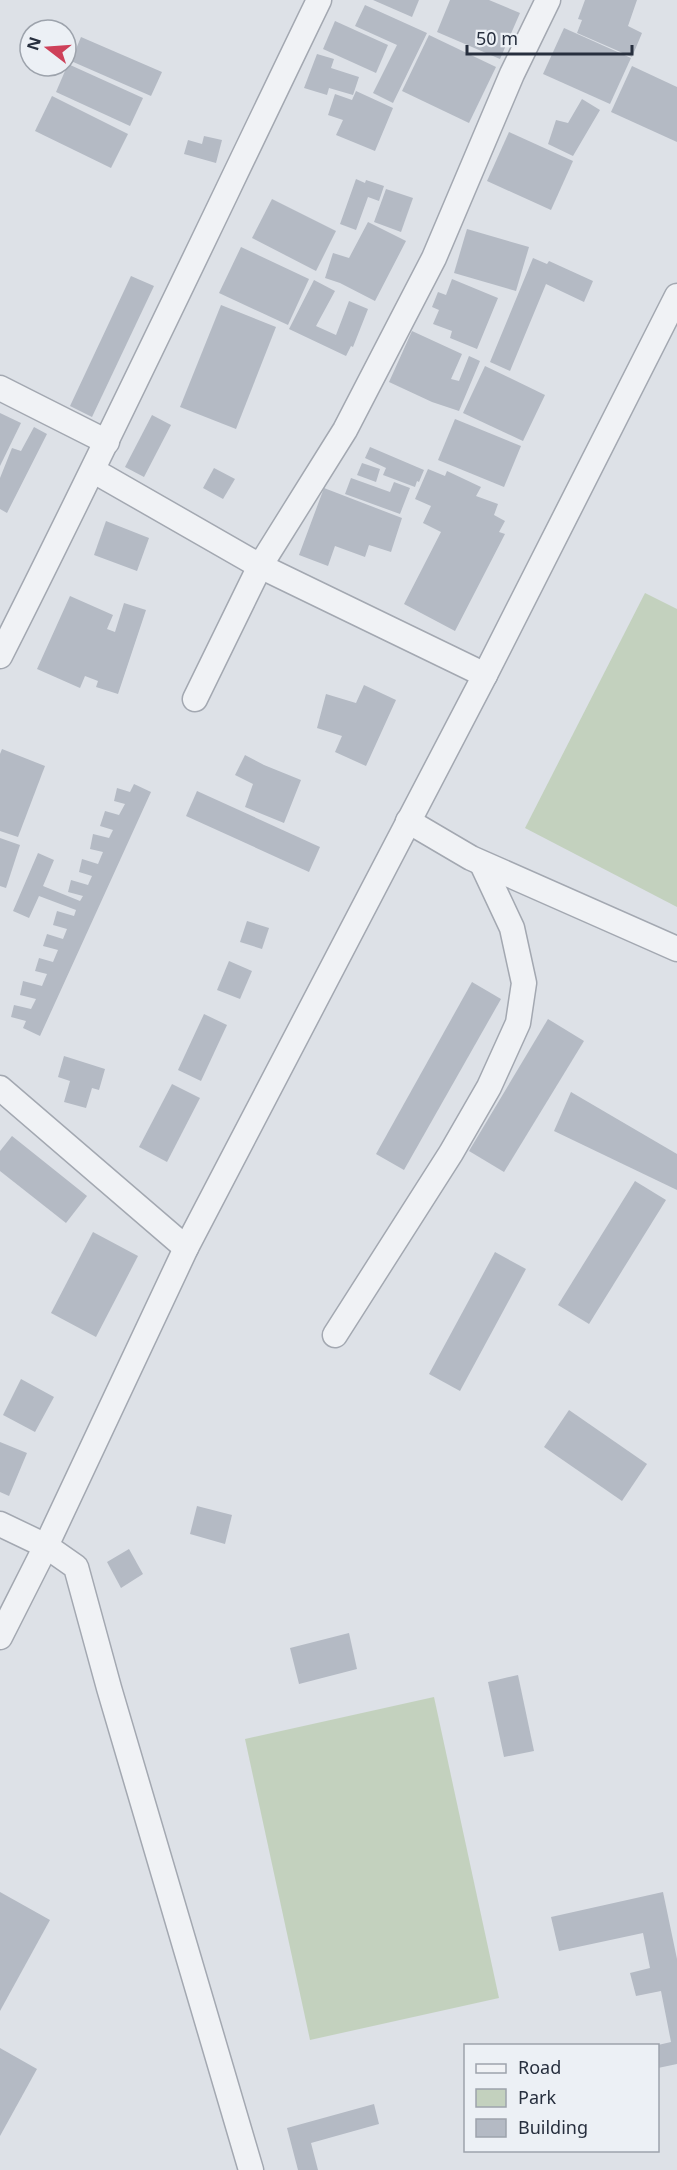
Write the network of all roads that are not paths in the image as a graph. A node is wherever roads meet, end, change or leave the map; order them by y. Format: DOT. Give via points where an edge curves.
graph roads {
  1 [pos="319,0"];
  2 [pos="548,0"];
  3 [pos="677,296"];
  4 [pos="0,388"];
  5 [pos="107,442"];
  6 [pos="94,471"];
  7 [pos="260,566"];
  8 [pos="0,656"];
  9 [pos="485,675"];
  10 [pos="195,699"];
  11 [pos="408,821"];
  12 [pos="482,864"];
  13 [pos="677,949"];
  14 [pos="0,1088"];
  15 [pos="186,1248"];
  16 [pos="335,1335"];
  17 [pos="0,1524"];
  18 [pos="46,1546"];
  19 [pos="0,1637"];
  20 [pos="251,2170"];
  1 -- 5 [label="street"];
  2 -- 7 [label="street" via="512,74 434,258 345,430"];
  3 -- 9 [label="street"];
  4 -- 5 [label="street"];
  5 -- 6 [label="street"];
  6 -- 7 [label="street"];
  6 -- 8 [label="street"];
  7 -- 9 [label="street"];
  7 -- 10 [label="street"];
  9 -- 11 [label="street"];
  11 -- 12 [label="street"];
  11 -- 15 [label="street"];
  12 -- 13 [label="street"];
  12 -- 16 [label="street" via="512,928 524,983 518,1023 489,1087 451,1153"];
  14 -- 15 [label="street"];
  15 -- 18 [label="street"];
  17 -- 18 [label="street"];
  18 -- 19 [label="street"];
  18 -- 20 [label="street" via="76,1567"];
}
